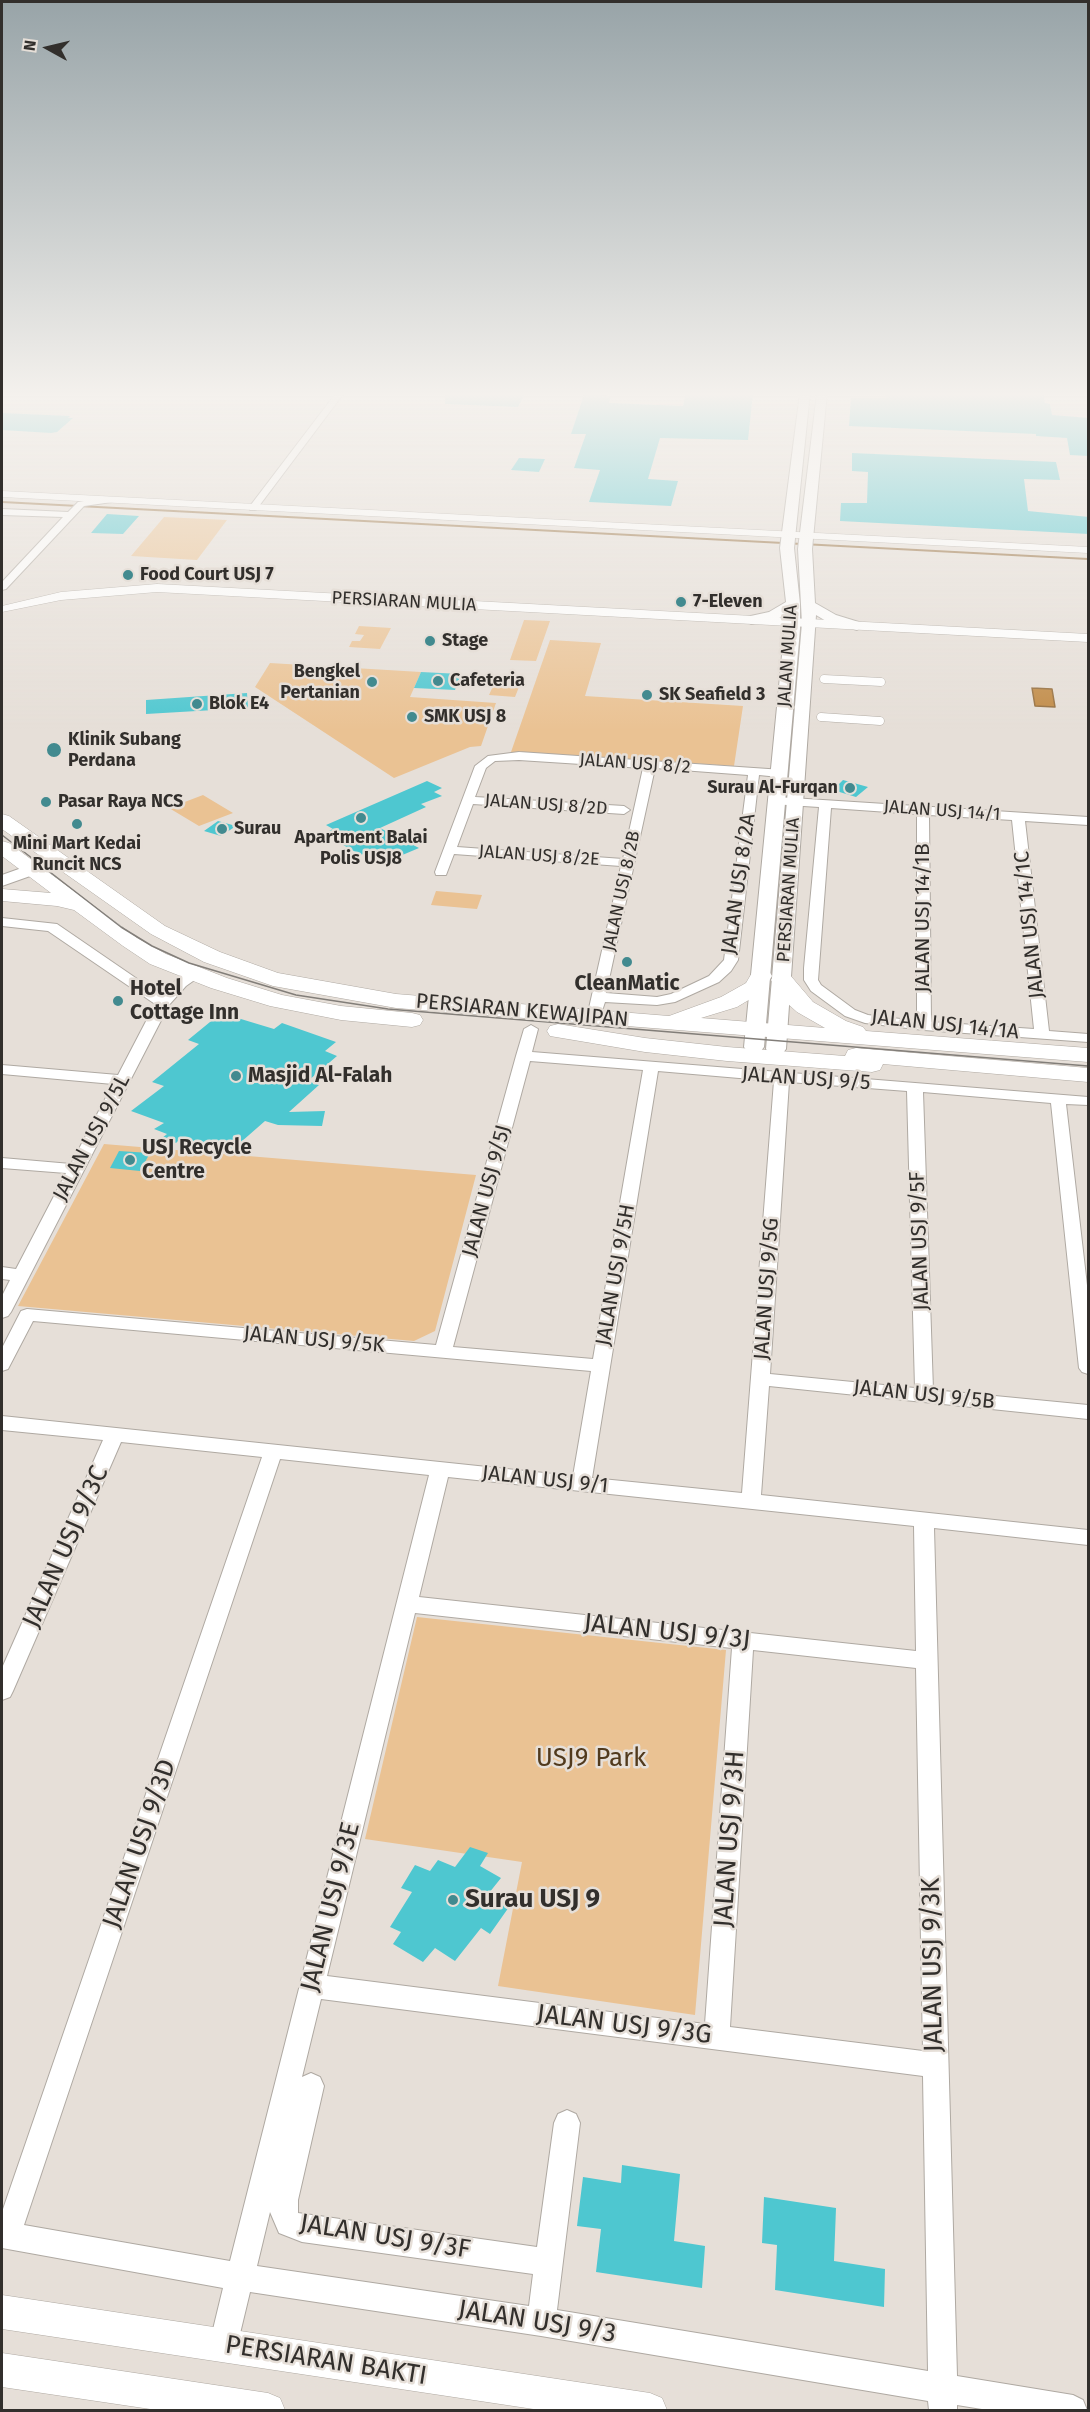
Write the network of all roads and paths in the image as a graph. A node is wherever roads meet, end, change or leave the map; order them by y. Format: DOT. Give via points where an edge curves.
graph roads {
  1 [pos="67,506"];
  2 [pos="81,506"];
  3 [pos="264,506"];
  4 [pos="792,506"];
  5 [pos="810,506"];
  6 [pos="74,507"];
  7 [pos="2,512"];
  8 [pos="788,538"];
  9 [pos="806,539"];
  10 [pos="1089,545"];
  11 [pos="1089,550"];
  12 [pos="2,586"];
  13 [pos="793,604"];
  14 [pos="808,605"];
  15 [pos="2,609"];
  16 [pos="754,620"];
  17 [pos="801,623"];
  18 [pos="854,626"];
  19 [pos="1089,638"];
  20 [pos="799,643"];
  21 [pos="824,679"];
  22 [pos="881,682"];
  23 [pos="821,717"];
  24 [pos="880,721"];
  25 [pos="650,765"];
  26 [pos="754,771"];
  27 [pos="779,773"];
  28 [pos="468,800"];
  29 [pos="776,801"];
  30 [pos="795,802"];
  31 [pos="825,804"];
  32 [pos="624,810"];
  33 [pos="923,810"];
  34 [pos="1018,816"];
  35 [pos="2,820"];
  36 [pos="1089,821"];
  37 [pos="2,847"];
  38 [pos="449,850"];
  39 [pos="42,862"];
  40 [pos="628,863"];
  41 [pos="2,871"];
  42 [pos="441,872"];
  43 [pos="2,881"];
  44 [pos="2,895"];
  45 [pos="84,907"];
  46 [pos="2,922"];
  47 [pos="196,974"];
  48 [pos="771,978"];
  49 [pos="163,1003"];
  50 [pos="596,1007"];
  51 [pos="658,1023"];
  52 [pos="924,1026"];
  53 [pos="531,1029"];
  54 [pos="558,1031"];
  55 [pos="1042,1035"];
  56 [pos="1089,1038"];
  57 [pos="766,1040"];
  58 [pos="878,1040"];
  59 [pos="1089,1055"];
  60 [pos="523,1056"];
  61 [pos="651,1067"];
  62 [pos="1005,1068"];
  63 [pos="2,1069"];
  64 [pos="1089,1075"];
  65 [pos="782,1077"];
  66 [pos="123,1080"];
  67 [pos="915,1087"];
  68 [pos="1058,1098"];
  69 [pos="1089,1101"];
  70 [pos="2,1163"];
  71 [pos="76,1169"];
  72 [pos="2,1273"];
  73 [pos="21,1275"];
  74 [pos="2,1312"];
  75 [pos="443,1352"];
  76 [pos="2,1365"];
  77 [pos="601,1366"];
  78 [pos="1089,1368"];
  79 [pos="760,1379"];
  80 [pos="924,1395"];
  81 [pos="1089,1412"];
  82 [pos="2,1423"];
  83 [pos="115,1435"];
  84 [pos="273,1452"];
  85 [pos="440,1469"];
  86 [pos="581,1484"];
  87 [pos="751,1502"];
  88 [pos="924,1520"];
  89 [pos="1089,1537"];
  90 [pos="406,1604"];
  91 [pos="743,1641"];
  92 [pos="927,1661"];
  93 [pos="2,1691"];
  94 [pos="312,1986"];
  95 [pos="717,2037"];
  96 [pos="936,2065"];
  97 [pos="311,2086"];
  98 [pos="567,2123"];
  99 [pos="4,2235"];
  100 [pos="548,2262"];
  101 [pos="240,2277"];
  102 [pos="2,2312"];
  103 [pos="542,2322"];
  104 [pos="223,2346"];
  105 [pos="2,2370"];
  106 [pos="943,2400"];
  107 [pos="247,2409"];
  108 [pos="650,2410"];
  109 [pos="1073,2410"];
  1 -- 6 [label="street"];
  2 -- 6 [label="street"];
  3 -- 8 [label="street"];
  4 -- 8 [label="main road, JALAN MULIA"];
  5 -- 9 [label="main road, PERSIARAN MULIA"];
  6 -- 7 [label="street"];
  6 -- 12 [label="street" via="15,566"];
  8 -- 9 [label="street"];
  8 -- 13 [label="main road, JALAN MULIA"];
  9 -- 10 [label="street"];
  9 -- 11 [label="street"];
  9 -- 14 [label="main road, PERSIARAN MULIA"];
  13 -- 16 [label="main road"];
  13 -- 17 [label="main road, JALAN MULIA"];
  14 -- 17 [label="main road, PERSIARAN MULIA"];
  14 -- 18 [label="main road"];
  15 -- 16 [label="street, PERSIARAN MULIA" via="61,596 157,588"];
  16 -- 17 [label="street, PERSIARAN MULIA"];
  16 -- 20 [label="main road" via="779,629"];
  17 -- 18 [label="street, PERSIARAN MULIA"];
  17 -- 20 [label="main road, PERSIARAN MULIA"];
  18 -- 19 [label="street, PERSIARAN MULIA"];
  18 -- 20 [label="main road"];
  20 -- 27 [label="main road, JALAN MULIA"];
  20 -- 30 [label="main road, PERSIARAN MULIA"];
  21 -- 22 [label="street"];
  23 -- 24 [label="street"];
  25 -- 26 [label="street, JALAN USJ 8/2"];
  25 -- 28 [label="street, JALAN USJ 8/2" via="519,756 492,758 481,766"];
  25 -- 40 [label="street, JALAN USJ 8/2B"];
  26 -- 27 [label="street, JALAN USJ 8/2"];
  26 -- 50 [label="street, JALAN USJ 8/2A" via="731,960 726,968 714,979 675,998"];
  27 -- 29 [label="main road, PERSIARAN MULIA"];
  28 -- 32 [label="street, JALAN USJ 8/2D"];
  28 -- 38 [label="street"];
  29 -- 30 [label="street, JALAN USJ 14/1"];
  29 -- 48 [label="main road, PERSIARAN MULIA"];
  30 -- 31 [label="street, JALAN USJ 14/1"];
  30 -- 48 [label="main road, PERSIARAN MULIA"];
  31 -- 33 [label="street, JALAN USJ 14/1"];
  31 -- 52 [label="street, JALAN USJ 14/1A" via="811,980 850,1013"];
  33 -- 34 [label="street, JALAN USJ 14/1"];
  33 -- 52 [label="street, JALAN USJ 14/1B"];
  34 -- 36 [label="street, JALAN USJ 14/1"];
  34 -- 55 [label="street, JALAN USJ 14/1C"];
  35 -- 39 [label="main road, PERSIARAN KEWAJIPAN"];
  37 -- 39 [label="main road, PERSIARAN KEWAJIPAN"];
  38 -- 40 [label="street, JALAN USJ 8/2E"];
  38 -- 42 [label="street"];
  39 -- 41 [label="main road"];
  39 -- 43 [label="main road"];
  39 -- 45 [label="main road, PERSIARAN KEWAJIPAN"];
  39 -- 50 [label="main road, PERSIARAN KEWAJIPAN" via="168,935 212,957 273,979 396,1001"];
  40 -- 50 [label="street, JALAN USJ 8/2B"];
  44 -- 45 [label="main road" via="57,900"];
  45 -- 47 [label="main road, PERSIARAN KEWAJIPAN" via="158,959"];
  46 -- 49 [label="street" via="52,927"];
  47 -- 49 [label="street, JALAN USJ 9/5L" via="181,983"];
  47 -- 53 [label="main road, PERSIARAN KEWAJIPAN" via="250,994 341,1013"];
  48 -- 51 [label="main road" via="729,1002"];
  48 -- 57 [label="main road, PERSIARAN MULIA"];
  48 -- 58 [label="main road" via="805,1008 838,1026"];
  49 -- 66 [label="street, JALAN USJ 9/5L"];
  50 -- 51 [label="main road, PERSIARAN KEWAJIPAN"];
  51 -- 57 [label="main road, PERSIARAN KEWAJIPAN"];
  52 -- 55 [label="street, JALAN USJ 14/1A"];
  53 -- 54 [label="main road, PERSIARAN KEWAJIPAN"];
  53 -- 60 [label="street, JALAN USJ 9/5J"];
  54 -- 57 [label="main road, PERSIARAN KEWAJIPAN"];
  54 -- 62 [label="main road, PERSIARAN KEWAJIPAN" via="759,1057 912,1067"];
  55 -- 56 [label="street, JALAN USJ 14/1A"];
  57 -- 58 [label="main road, PERSIARAN KEWAJIPAN"];
  57 -- 62 [label="main road, PERSIARAN KEWAJIPAN"];
  58 -- 59 [label="main road, PERSIARAN KEWAJIPAN"];
  60 -- 61 [label="street, JALAN USJ 9/5"];
  60 -- 75 [label="street, JALAN USJ 9/5J"];
  61 -- 65 [label="street, JALAN USJ 9/5"];
  61 -- 77 [label="street, JALAN USJ 9/5H"];
  62 -- 64 [label="main road, PERSIARAN KEWAJIPAN"];
  63 -- 66 [label="street"];
  65 -- 67 [label="street, JALAN USJ 9/5"];
  65 -- 79 [label="street, JALAN USJ 9/5G"];
  66 -- 71 [label="street, JALAN USJ 9/5L"];
  67 -- 68 [label="street, JALAN USJ 9/5"];
  67 -- 80 [label="street, JALAN USJ 9/5F"];
  68 -- 69 [label="street, JALAN USJ 9/5"];
  68 -- 78 [label="street"];
  70 -- 71 [label="street"];
  71 -- 73 [label="street, JALAN USJ 9/5L"];
  72 -- 73 [label="street"];
  73 -- 74 [label="street, JALAN USJ 9/5L"];
  75 -- 76 [label="street, JALAN USJ 9/5K" via="27,1315"];
  75 -- 77 [label="street, JALAN USJ 9/5K"];
  77 -- 86 [label="street, JALAN USJ 9/5H"];
  79 -- 80 [label="street, JALAN USJ 9/5B"];
  79 -- 87 [label="street, JALAN USJ 9/5G"];
  80 -- 81 [label="street, JALAN USJ 9/5B"];
  82 -- 83 [label="street, JALAN USJ 9/1"];
  83 -- 84 [label="street, JALAN USJ 9/1"];
  83 -- 93 [label="street, JALAN USJ 9/3C"];
  84 -- 85 [label="street, JALAN USJ 9/1"];
  84 -- 99 [label="street, JALAN USJ 9/3D"];
  85 -- 86 [label="street, JALAN USJ 9/1"];
  85 -- 90 [label="street, JALAN USJ 9/3E"];
  86 -- 87 [label="street, JALAN USJ 9/1"];
  87 -- 88 [label="street, JALAN USJ 9/1"];
  88 -- 89 [label="street, JALAN USJ 9/1"];
  88 -- 92 [label="street, JALAN USJ 9/3K"];
  90 -- 91 [label="street, JALAN USJ 9/3J"];
  90 -- 94 [label="street, JALAN USJ 9/3E"];
  91 -- 92 [label="street, JALAN USJ 9/3J"];
  91 -- 95 [label="street, JALAN USJ 9/3H"];
  92 -- 96 [label="street, JALAN USJ 9/3K"];
  94 -- 95 [label="street, JALAN USJ 9/3G"];
  94 -- 101 [label="street, JALAN USJ 9/3E"];
  95 -- 96 [label="street, JALAN USJ 9/3G"];
  96 -- 106 [label="street, JALAN USJ 9/3K"];
  97 -- 100 [label="street, JALAN USJ 9/3F" via="284,2200 289,2223 302,2228"];
  98 -- 100 [label="street"];
  99 -- 101 [label="street, JALAN USJ 9/3"];
  100 -- 103 [label="street"];
  101 -- 103 [label="street, JALAN USJ 9/3"];
  101 -- 104 [label="street, JALAN USJ 9/3E"];
  102 -- 104 [label="street, PERSIARAN BAKTI"];
  103 -- 106 [label="street, JALAN USJ 9/3"];
  104 -- 108 [label="street, PERSIARAN BAKTI"];
  105 -- 107 [label="street"];
  106 -- 109 [label="street, JALAN USJ 9/3"];
}
